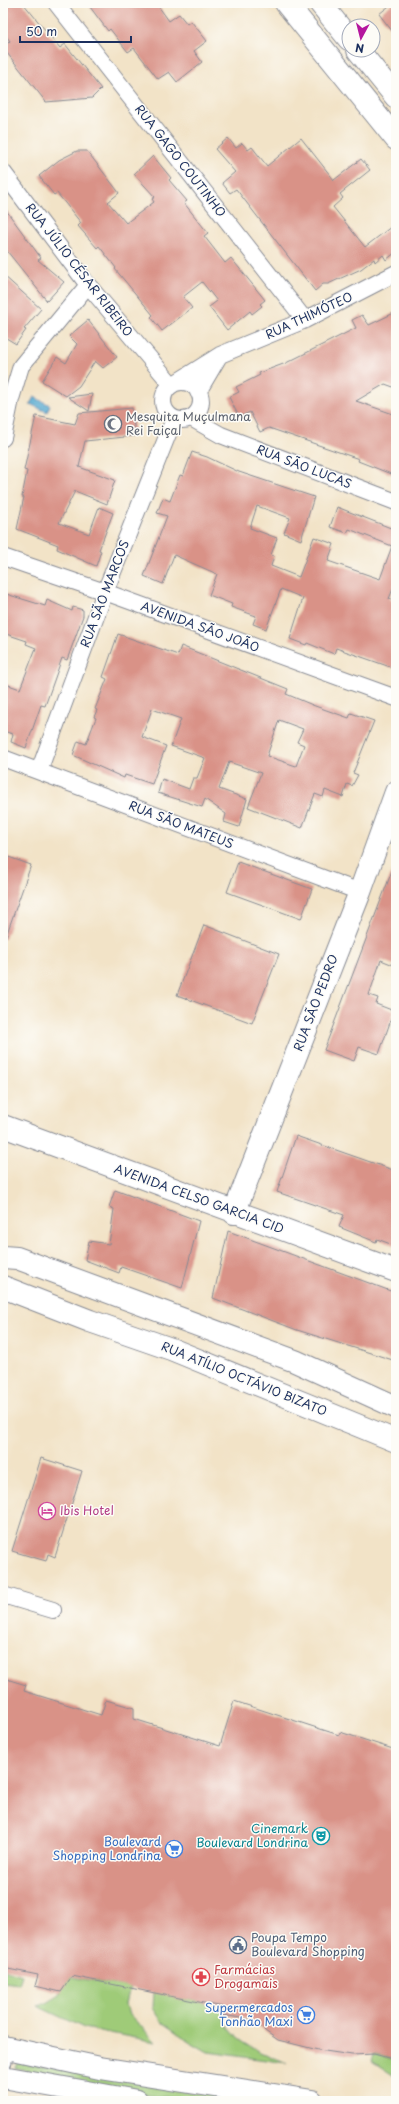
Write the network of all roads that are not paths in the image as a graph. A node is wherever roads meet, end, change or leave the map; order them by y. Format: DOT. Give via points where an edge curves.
graph roads {
  1 [pos="56,3"];
  2 [pos="286,3"];
  3 [pos="320,3"];
  4 [pos="341,29"];
  5 [pos="364,58"];
  6 [pos="396,97"];
  7 [pos="396,139"];
  8 [pos="4,176"];
  9 [pos="396,273"];
  10 [pos="88,285"];
  11 [pos="304,320"];
  12 [pos="220,355"];
  13 [pos="175,384"];
  14 [pos="198,392"];
  15 [pos="191,418"];
  16 [pos="174,419"];
  17 [pos="3,438"];
  18 [pos="396,502"];
  19 [pos="3,558"];
  20 [pos="105,592"];
  21 [pos="396,698"];
  22 [pos="3,758"];
  23 [pos="39,771"];
  24 [pos="396,792"];
  25 [pos="360,892"];
  26 [pos="3,1126"];
  27 [pos="234,1213"];
  28 [pos="8,1256"];
  29 [pos="396,1271"];
  30 [pos="3,1287"];
  31 [pos="396,1407"];
  32 [pos="396,1441"];
  33 [pos="3,1595"];
  34 [pos="52,1610"];
  35 [pos="4,2053"];
  36 [pos="3,2078"];
  37 [pos="137,2101"];
  38 [pos="312,2101"];
  1 -- 11 [label="street, RUA GAGO COUTINHO"];
  2 -- 7 [label="street"];
  3 -- 4 [label="street"];
  5 -- 6 [label="street"];
  8 -- 10 [label="street, RUA JÚLIO CÉSAR RIBEIRO"];
  9 -- 11 [label="street, RUA THIMÓTEO"];
  10 -- 13 [label="street, RUA JÚLIO CÉSAR RIBEIRO"];
  10 -- 17 [label="street" via="21,366"];
  11 -- 12 [label="street, RUA THIMÓTEO"];
  12 -- 13 [label="street, RUA THIMÓTEO"];
  12 -- 14 [label="street"];
  13 -- 14 [label="street" via="190,384"];
  13 -- 16 [label="street" via="164,394 163,406"];
  14 -- 15 [label="street" via="201,403"];
  15 -- 16 [label="street"];
  15 -- 18 [label="street, RUA SÃO LUCAS" via="221,435"];
  16 -- 20 [label="street, RUA SÃO MARCOS"];
  19 -- 20 [label="street, AVENIDA SÃO JOÃO"];
  20 -- 21 [label="street, AVENIDA SÃO JOÃO"];
  20 -- 23 [label="street, RUA SÃO MARCOS"];
  22 -- 23 [label="street, RUA SÃO MATEUS"];
  23 -- 25 [label="street, RUA SÃO MATEUS"];
  24 -- 25 [label="street, RUA SÃO PEDRO"];
  25 -- 27 [label="street, RUA SÃO PEDRO"];
  26 -- 27 [label="street, AVENIDA CELSO GARCIA CID"];
  27 -- 29 [label="street, AVENIDA CELSO GARCIA CID"];
  28 -- 31 [label="street" via="295,1361"];
  30 -- 32 [label="street, RUA ATÍLIO OCTÁVIO BIZATO" via="168,1348"];
  33 -- 34 [label="street"];
  35 -- 38 [label="street"];
  36 -- 37 [label="street"];
}
